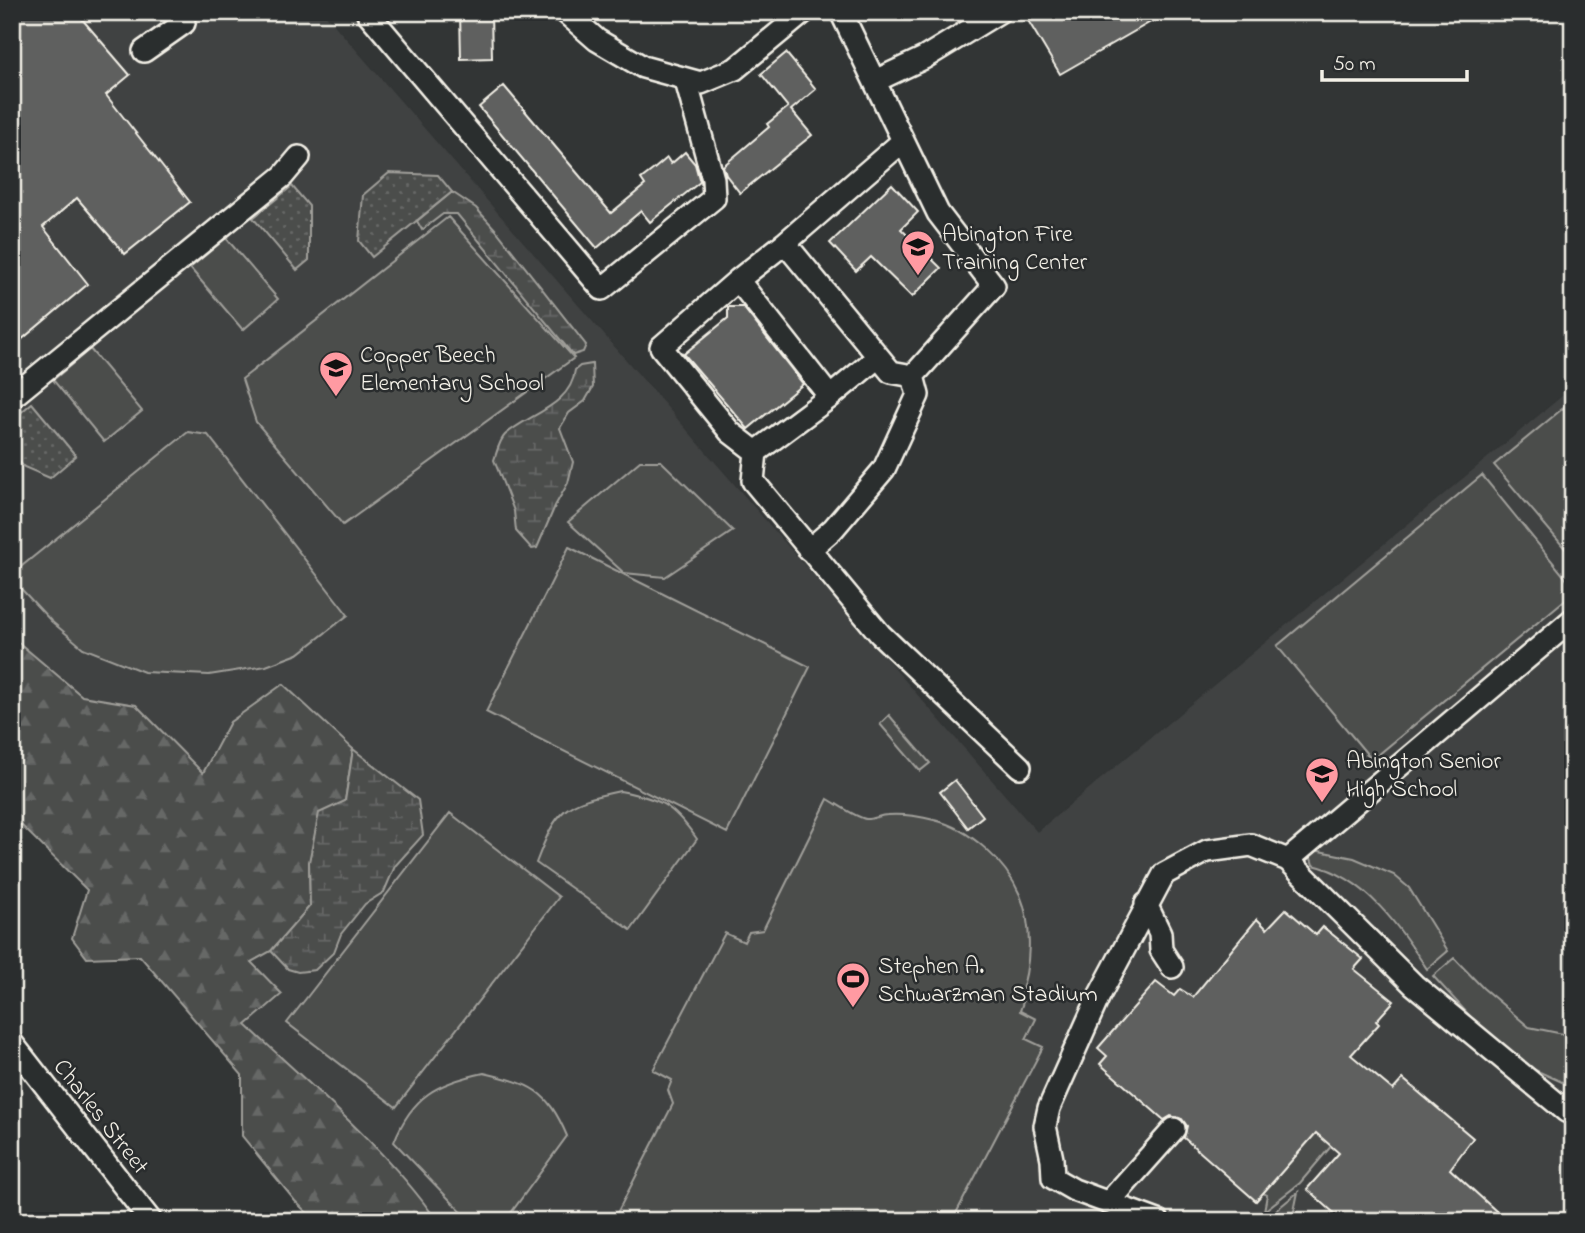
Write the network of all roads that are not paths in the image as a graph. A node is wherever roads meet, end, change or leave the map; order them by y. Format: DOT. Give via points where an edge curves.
graph roads {
  1 [pos="367,12"];
  2 [pos="565,12"];
  3 [pos="804,12"];
  4 [pos="841,12"];
  5 [pos="999,12"];
  6 [pos="184,23"];
  7 [pos="144,51"];
  8 [pos="686,81"];
  9 [pos="875,81"];
  10 [pos="906,146"];
  11 [pos="299,157"];
  12 [pos="785,243"];
  13 [pos="738,281"];
  14 [pos="878,356"];
  15 [pos="913,376"];
  16 [pos="12,397"];
  17 [pos="830,397"];
  18 [pos="756,452"];
  19 [pos="809,550"];
  20 [pos="1573,619"];
  21 [pos="1020,767"];
  22 [pos="1288,860"];
  23 [pos="1146,904"];
  24 [pos="1172,967"];
  25 [pos="12,1043"];
  26 [pos="1573,1114"];
  27 [pos="1174,1129"];
  28 [pos="1108,1203"];
  29 [pos="151,1221"];
  30 [pos="1158,1221"];
  1 -- 8 [label="street" via="602,289 714,198"];
  2 -- 8 [label="street" via="597,40 643,67"];
  3 -- 8 [label="street" via="735,69 701,83"];
  4 -- 9 [label="street"];
  5 -- 9 [label="street" via="924,58"];
  6 -- 7 [label="street"];
  9 -- 10 [label="street"];
  10 -- 12 [label="street"];
  10 -- 15 [label="street" via="938,213 994,286"];
  11 -- 16 [label="street" via="283,176"];
  12 -- 13 [label="street"];
  12 -- 14 [label="street"];
  13 -- 17 [label="street"];
  13 -- 18 [label="street" via="661,347 730,432"];
  14 -- 15 [label="street" via="891,372"];
  14 -- 17 [label="street"];
  15 -- 19 [label="street" via="918,395 884,469"];
  17 -- 18 [label="street"];
  18 -- 19 [label="street" via="753,481"];
  19 -- 21 [label="street" via="880,634"];
  20 -- 22 [label="street"];
  22 -- 23 [label="street" via="1251,845 1207,851 1164,874"];
  22 -- 26 [label="street" via="1414,985"];
  23 -- 24 [label="street" via="1160,933 1161,950"];
  23 -- 28 [label="street" via="1099,996 1045,1126 1053,1178"];
  25 -- 29 [label="street, Charles Street"];
  27 -- 28 [label="street"];
  28 -- 30 [label="street"];
}
